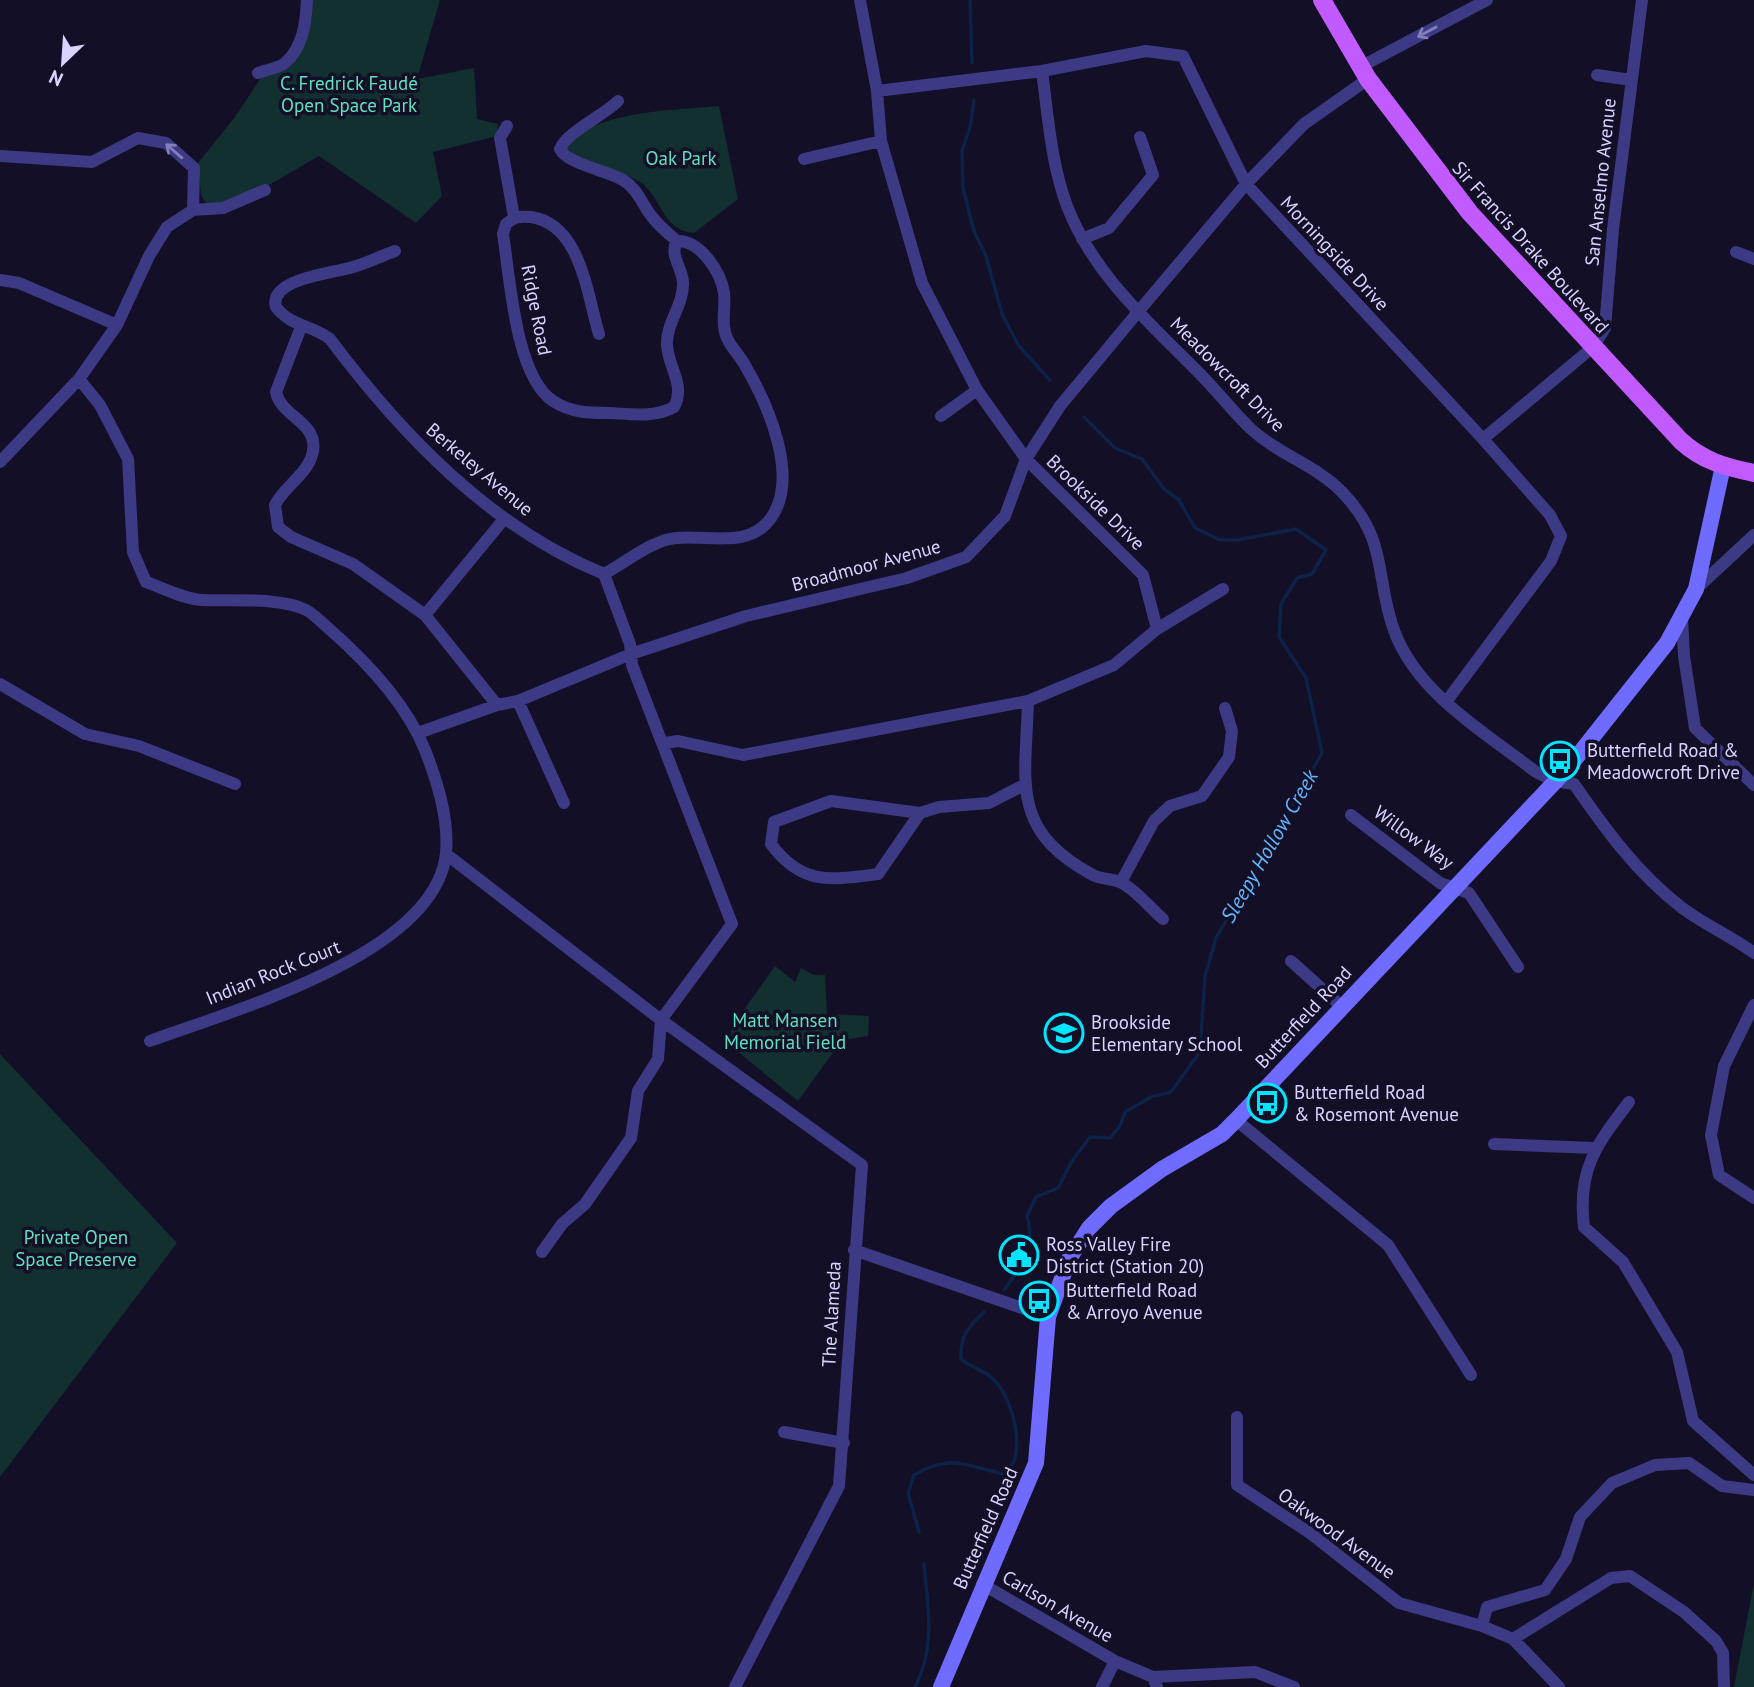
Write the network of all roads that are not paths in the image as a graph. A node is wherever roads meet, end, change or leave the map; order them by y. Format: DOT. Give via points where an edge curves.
graph roads {
  1 [pos="307,0"];
  2 [pos="860,0"];
  3 [pos="1322,0"];
  4 [pos="1487,0"];
  5 [pos="1642,0"];
  6 [pos="1042,71"];
  7 [pos="258,73"];
  8 [pos="1364,73"];
  9 [pos="1597,75"];
  10 [pos="1631,80"];
  11 [pos="877,91"];
  12 [pos="618,101"];
  13 [pos="507,126"];
  14 [pos="1140,137"];
  15 [pos="881,141"];
  16 [pos="0,156"];
  17 [pos="804,159"];
  18 [pos="1246,184"];
  19 [pos="265,190"];
  20 [pos="193,210"];
  21 [pos="514,217"];
  22 [pos="1082,239"];
  23 [pos="677,241"];
  24 [pos="395,251"];
  25 [pos="1736,252"];
  26 [pos="1754,259"];
  27 [pos="0,280"];
  28 [pos="1138,312"];
  29 [pos="117,326"];
  30 [pos="301,327"];
  31 [pos="599,334"];
  32 [pos="1593,347"];
  33 [pos="79,379"];
  34 [pos="977,390"];
  35 [pos="941,416"];
  36 [pos="1483,439"];
  37 [pos="1026,459"];
  38 [pos="0,463"];
  39 [pos="1723,466"];
  40 [pos="1754,473"];
  41 [pos="504,519"];
  42 [pos="1754,535"];
  43 [pos="604,574"];
  44 [pos="1223,589"];
  45 [pos="1696,589"];
  46 [pos="425,615"];
  47 [pos="1682,618"];
  48 [pos="1157,629"];
  49 [pos="631,654"];
  50 [pos="0,684"];
  51 [pos="1028,701"];
  52 [pos="518,702"];
  53 [pos="1446,702"];
  54 [pos="497,705"];
  55 [pos="1225,708"];
  56 [pos="418,733"];
  57 [pos="664,743"];
  58 [pos="1555,781"];
  59 [pos="235,784"];
  60 [pos="1026,784"];
  61 [pos="1754,785"];
  62 [pos="564,803"];
  63 [pos="920,813"];
  64 [pos="1351,815"];
  65 [pos="446,853"];
  66 [pos="1121,882"];
  67 [pos="1455,889"];
  68 [pos="1163,919"];
  69 [pos="1754,953"];
  70 [pos="1292,961"];
  71 [pos="1518,967"];
  72 [pos="1754,1004"];
  73 [pos="1341,1006"];
  74 [pos="661,1020"];
  75 [pos="150,1041"];
  76 [pos="1629,1102"];
  77 [pos="1236,1120"];
  78 [pos="1494,1144"];
  79 [pos="1594,1149"];
  80 [pos="1754,1198"];
  81 [pos="854,1250"];
  82 [pos="542,1252"];
  83 [pos="1048,1317"];
  84 [pos="1471,1375"];
  85 [pos="1237,1417"];
  86 [pos="784,1432"];
  87 [pos="844,1443"];
  88 [pos="1754,1475"];
  89 [pos="1754,1490"];
  90 [pos="982,1584"];
  91 [pos="1482,1626"];
  92 [pos="1513,1639"];
  93 [pos="1115,1661"];
  94 [pos="1155,1682"];
  95 [pos="735,1687"];
  96 [pos="941,1687"];
  97 [pos="1102,1687"];
  98 [pos="1294,1687"];
  99 [pos="1559,1687"];
  100 [pos="1724,1687"];
  1 -- 7 [label="street" via="305,27 285,64"];
  2 -- 11 [label="street, Brookside Drive"];
  3 -- 8 [label="main road, Sir Francis Drake Boulevard"];
  4 -- 8 [label="street, Broadmoor Avenue, one-way"];
  5 -- 10 [label="street, San Anselmo Avenue"];
  6 -- 11 [label="street, Morningside Drive"];
  6 -- 18 [label="street, Morningside Drive" via="1146,51 1183,56"];
  6 -- 22 [label="street, Meadowcroft Drive" via="1056,168"];
  8 -- 18 [label="street, Broadmoor Avenue" via="1304,124"];
  8 -- 32 [label="main road, Sir Francis Drake Boulevard" via="1470,213"];
  9 -- 10 [label="street"];
  10 -- 32 [label="street, San Anselmo Avenue" via="1605,328"];
  11 -- 15 [label="street, Brookside Drive"];
  12 -- 23 [label="street" via="564,140 559,149 570,160 608,172 632,187 654,219"];
  13 -- 21 [label="street" via="500,138"];
  14 -- 22 [label="street" via="1153,174 1109,228"];
  15 -- 17 [label="street"];
  15 -- 34 [label="street, Brookside Drive" via="922,283"];
  20 -- 16 [label="street, one-way" via="194,168 166,143 138,138 92,162"];
  18 -- 28 [label="street, Broadmoor Avenue"];
  18 -- 36 [label="street, Morningside Drive"];
  19 -- 20 [label="street" via="223,208"];
  20 -- 29 [label="street" via="167,226"];
  21 -- 23 [label="street, Ridge Road" via="503,234 525,357 543,392 578,412 651,414 674,407 678,383 667,343 684,284 674,254"];
  21 -- 31 [label="street" via="549,222 567,239"];
  22 -- 28 [label="street, Meadowcroft Drive"];
  23 -- 43 [label="street" via="694,244 718,274 724,291 723,328 760,394 782,456 781,499 765,524 744,536 676,537"];
  24 -- 30 [label="street, Berkeley Avenue" via="282,289 276,307"];
  25 -- 26 [label="street"];
  27 -- 29 [label="street" via="19,282"];
  28 -- 37 [label="street, Broadmoor Avenue" via="1059,406"];
  28 -- 53 [label="street, Meadowcroft Drive" via="1252,430 1342,492 1367,524 1379,552 1395,634 1418,673"];
  29 -- 33 [label="street"];
  30 -- 41 [label="street, Berkeley Avenue" via="330,339 396,422"];
  30 -- 46 [label="street" via="276,393 284,408 309,430 314,445 302,473 275,505 278,527 353,564"];
  32 -- 36 [label="street, San Anselmo Avenue"];
  32 -- 39 [label="main road, Sir Francis Drake Boulevard" via="1681,441 1700,457"];
  33 -- 38 [label="street"];
  33 -- 56 [label="street" via="100,405 128,459 134,552 146,582 199,600 245,598 306,610 362,657"];
  34 -- 35 [label="street"];
  34 -- 37 [label="street, Brookside Drive"];
  36 -- 53 [label="street, Morningside Drive" via="1550,515 1561,536 1551,561"];
  37 -- 48 [label="street, Brookside Drive" via="1143,575"];
  37 -- 49 [label="street, Broadmoor Avenue" via="1005,516 966,557 907,578 746,616"];
  39 -- 40 [label="main road, Sir Francis Drake Boulevard"];
  39 -- 45 [label="street, Butterfield Road"];
  41 -- 43 [label="street, Berkeley Avenue"];
  41 -- 46 [label="street"];
  42 -- 45 [label="street"];
  43 -- 49 [label="street"];
  44 -- 48 [label="street"];
  45 -- 47 [label="street, Butterfield Road"];
  46 -- 54 [label="street"];
  47 -- 58 [label="street, Butterfield Road" via="1602,728"];
  47 -- 61 [label="street" via="1695,728"];
  48 -- 51 [label="street" via="1114,666"];
  49 -- 52 [label="street, Broadmoor Avenue"];
  49 -- 57 [label="street"];
  50 -- 59 [label="street" via="85,734 139,746"];
  51 -- 57 [label="street" via="743,755 678,741"];
  51 -- 60 [label="street"];
  52 -- 54 [label="street, Broadmoor Avenue"];
  52 -- 62 [label="street"];
  53 -- 58 [label="street, Meadowcroft Drive" via="1536,772"];
  54 -- 56 [label="street, Broadmoor Avenue"];
  55 -- 66 [label="street" via="1232,731 1229,757 1202,796 1170,806 1154,821"];
  56 -- 65 [label="street" via="443,804"];
  57 -- 74 [label="street" via="732,924"];
  58 -- 67 [label="street, Butterfield Road"];
  58 -- 69 [label="street, Meadowcroft Drive" via="1574,785 1617,846 1647,878 1682,908"];
  60 -- 63 [label="street" via="989,803"];
  60 -- 66 [label="street" via="1031,815 1043,838 1092,876"];
  63 -- 63 [label="street" via="831,801 774,822 771,844 786,864 807,876 841,879 878,874"];
  64 -- 67 [label="street, Willow Way" via="1440,883"];
  65 -- 74 [label="street, The Alameda"];
  65 -- 75 [label="street, Indian Rock Court" via="437,881 418,907 365,954 333,972"];
  66 -- 68 [label="street"];
  67 -- 71 [label="street, Willow Way" via="1469,893"];
  67 -- 73 [label="street, Butterfield Road"];
  70 -- 73 [label="street"];
  72 -- 80 [label="street" via="1724,1066 1711,1135 1719,1175"];
  73 -- 77 [label="street, Butterfield Road"];
  74 -- 81 [label="street, The Alameda" via="862,1165"];
  74 -- 82 [label="street" via="658,1059 638,1091 631,1138 585,1204 562,1224"];
  76 -- 79 [label="street"];
  77 -- 83 [label="street, Butterfield Road" via="1222,1134 1138,1185 1089,1228 1069,1259"];
  77 -- 84 [label="street" via="1388,1245"];
  78 -- 79 [label="street"];
  79 -- 88 [label="street" via="1581,1202 1584,1227 1623,1262 1677,1352 1693,1421"];
  81 -- 83 [label="street"];
  81 -- 87 [label="street, The Alameda"];
  83 -- 90 [label="street, Butterfield Road" via="1037,1463"];
  85 -- 91 [label="street, Oakwood Avenue" via="1237,1485 1310,1533 1399,1603"];
  86 -- 87 [label="street"];
  87 -- 95 [label="street, The Alameda" via="839,1486"];
  89 -- 91 [label="street" via="1723,1486 1689,1463 1655,1465 1612,1483 1580,1517 1566,1559 1545,1590 1487,1607"];
  90 -- 93 [label="street, Carlson Avenue"];
  90 -- 96 [label="street, Butterfield Road"];
  91 -- 92 [label="street"];
  92 -- 99 [label="street"];
  92 -- 100 [label="street" via="1611,1578 1630,1576 1684,1612 1716,1641 1723,1653"];
  93 -- 94 [label="street, Carlson Avenue"];
  93 -- 97 [label="street"];
  94 -- 98 [label="street" via="1255,1672"];
}
